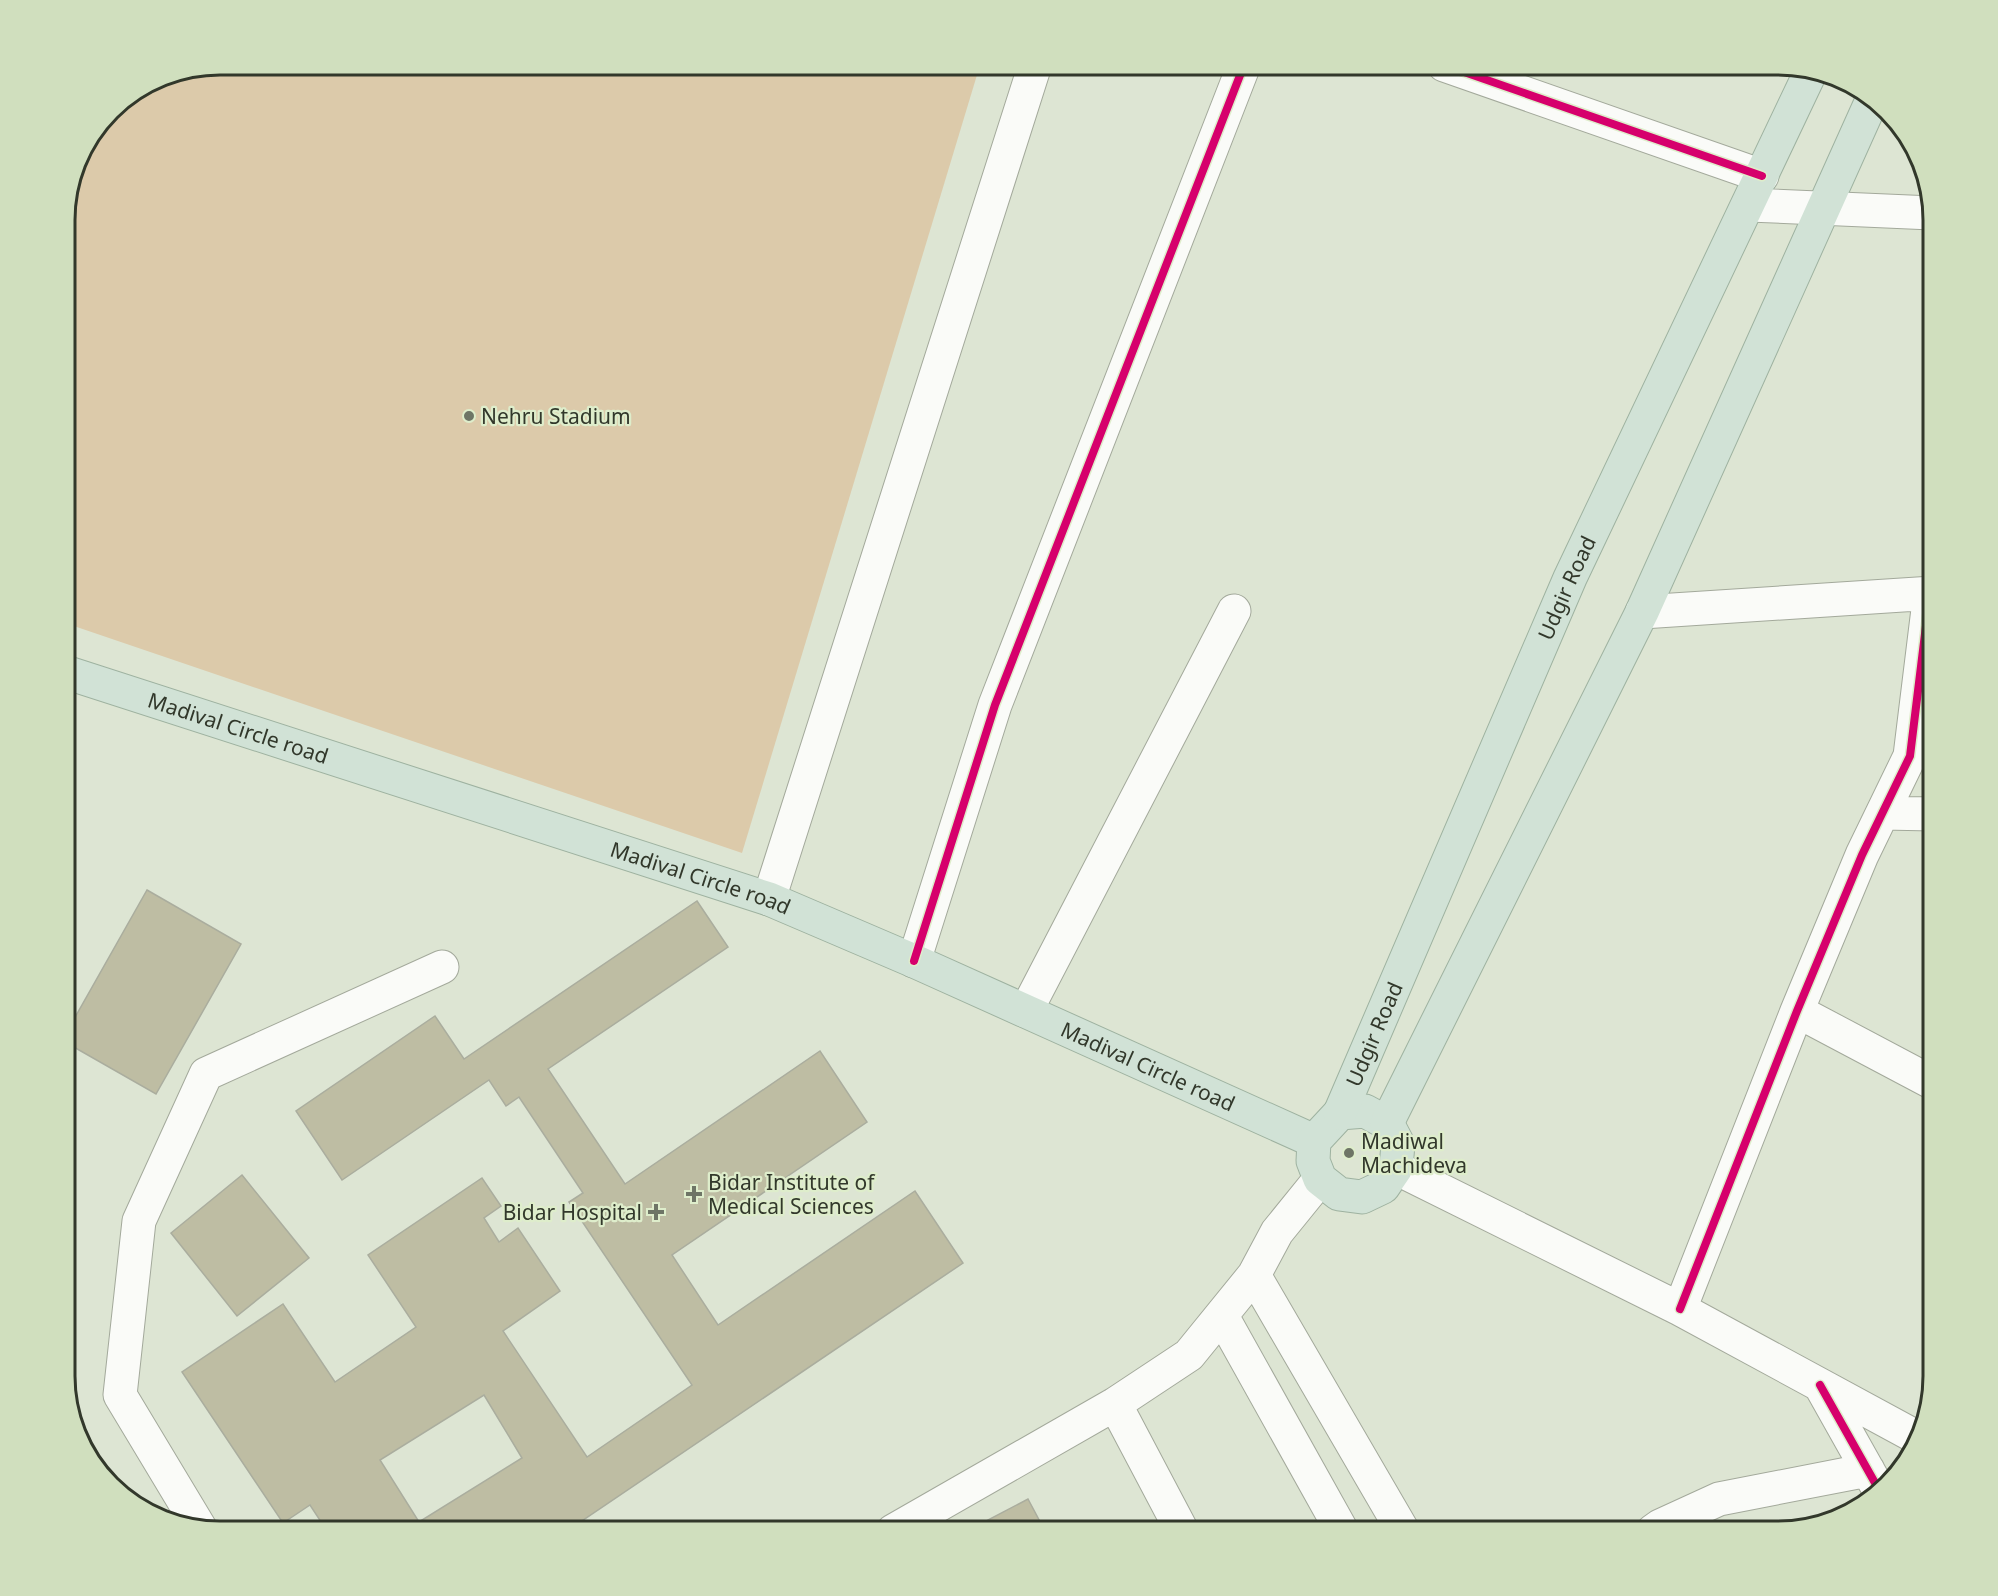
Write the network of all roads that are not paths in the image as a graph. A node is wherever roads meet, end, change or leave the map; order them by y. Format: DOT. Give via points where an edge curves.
graph roads {
  1 [pos="1031,75"];
  2 [pos="1240,75"];
  3 [pos="1471,75"];
  4 [pos="1808,78"];
  5 [pos="1869,107"];
  6 [pos="1756,191"];
  7 [pos="1823,208"];
  8 [pos="1923,213"];
  9 [pos="1923,594"];
  10 [pos="1234,610"];
  11 [pos="1642,612"];
  12 [pos="1923,660"];
  13 [pos="75,675"];
  14 [pos="1883,813"];
  15 [pos="1923,814"];
  16 [pos="769,899"];
  17 [pos="914,961"];
  18 [pos="442,968"];
  19 [pos="1026,1011"];
  20 [pos="1797,1011"];
  21 [pos="1923,1077"];
  22 [pos="1340,1113"];
  23 [pos="1387,1123"];
  24 [pos="1314,1141"];
  25 [pos="1396,1168"];
  26 [pos="1320,1179"];
  27 [pos="1254,1275"];
  28 [pos="1680,1309"];
  29 [pos="1222,1316"];
  30 [pos="1820,1385"];
  31 [pos="1115,1404"];
  32 [pos="1911,1434"];
  33 [pos="1874,1480"];
  34 [pos="194,1519"];
  35 [pos="912,1521"];
  36 [pos="1176,1521"];
  37 [pos="1336,1521"];
  38 [pos="1397,1521"];
  39 [pos="1671,1521"];
  1 -- 16 [label="street"];
  2 -- 17 [label="street" via="995,705"];
  3 -- 6 [label="street"];
  4 -- 6 [label="highway, Udgir Road"];
  5 -- 7 [label="highway"];
  6 -- 7 [label="street"];
  6 -- 22 [label="highway, Udgir Road" via="1570,578"];
  7 -- 8 [label="street"];
  7 -- 11 [label="highway"];
  9 -- 11 [label="street"];
  10 -- 19 [label="street"];
  11 -- 23 [label="highway"];
  12 -- 14 [label="street" via="1910,756"];
  13 -- 16 [label="highway, Madival Circle road"];
  14 -- 15 [label="street"];
  14 -- 20 [label="street"];
  16 -- 17 [label="highway, Madival Circle road"];
  17 -- 19 [label="highway, Madival Circle road"];
  18 -- 34 [label="street" via="206,1074 139,1221 120,1395"];
  19 -- 24 [label="highway, Madival Circle road"];
  20 -- 21 [label="street"];
  20 -- 28 [label="street"];
  22 -- 23 [label="highway" via="1365,1111"];
  22 -- 24 [label="highway"];
  23 -- 25 [label="highway" via="1398,1144"];
  24 -- 26 [label="highway" via="1313,1161"];
  25 -- 26 [label="highway" via="1383,1187 1362,1197 1339,1194"];
  25 -- 28 [label="street"];
  26 -- 27 [label="street" via="1277,1232"];
  27 -- 29 [label="street"];
  27 -- 38 [label="street"];
  28 -- 30 [label="street"];
  29 -- 31 [label="street" via="1189,1355"];
  29 -- 37 [label="street"];
  30 -- 32 [label="street"];
  30 -- 33 [label="street"];
  31 -- 35 [label="street"];
  31 -- 36 [label="street"];
  33 -- 39 [label="street" via="1719,1500"];
}
